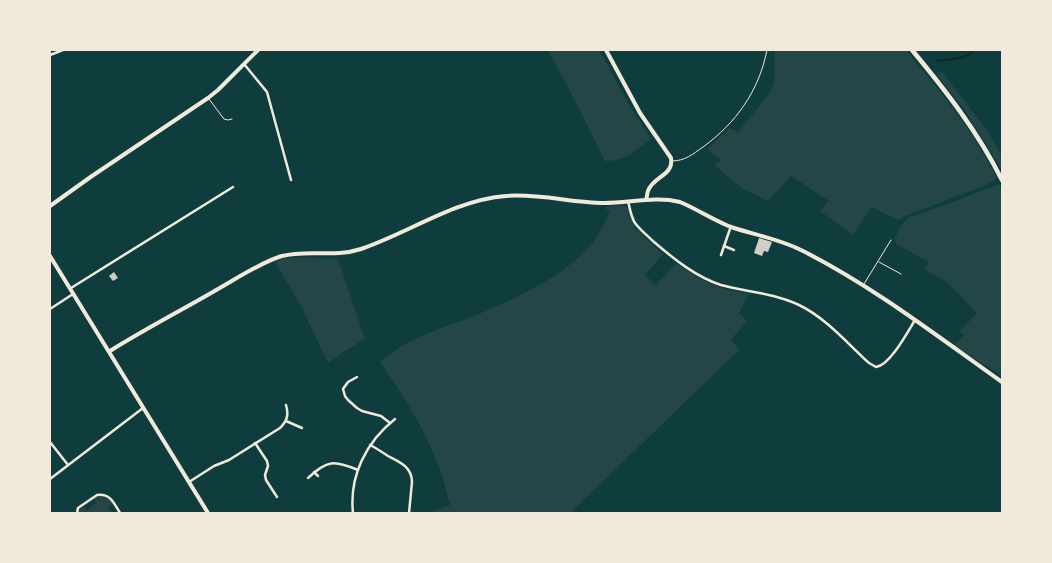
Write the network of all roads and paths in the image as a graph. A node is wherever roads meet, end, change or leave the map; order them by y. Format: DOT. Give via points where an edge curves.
graph roads {
  1 [pos="63,50"];
  2 [pos="258,50"];
  3 [pos="606,50"];
  4 [pos="767,50"];
  5 [pos="912,50"];
  6 [pos="50,55"];
  7 [pos="244,64"];
  8 [pos="208,98"];
  9 [pos="232,119"];
  10 [pos="672,162"];
  11 [pos="291,180"];
  12 [pos="1002,180"];
  13 [pos="233,187"];
  14 [pos="646,200"];
  15 [pos="628,202"];
  16 [pos="50,206"];
  17 [pos="730,226"];
  18 [pos="891,240"];
  19 [pos="724,246"];
  20 [pos="734,250"];
  21 [pos="721,255"];
  22 [pos="50,256"];
  23 [pos="879,261"];
  24 [pos="902,274"];
  25 [pos="864,285"];
  26 [pos="71,288"];
  27 [pos="74,294"];
  28 [pos="50,309"];
  29 [pos="915,320"];
  30 [pos="110,351"];
  31 [pos="357,377"];
  32 [pos="1002,382"];
  33 [pos="339,388"];
  34 [pos="344,389"];
  35 [pos="286,406"];
  36 [pos="144,408"];
  37 [pos="395,419"];
  38 [pos="286,421"];
  39 [pos="390,423"];
  40 [pos="302,428"];
  41 [pos="50,442"];
  42 [pos="255,443"];
  43 [pos="370,444"];
  44 [pos="68,465"];
  45 [pos="358,470"];
  46 [pos="314,472"];
  47 [pos="318,476"];
  48 [pos="308,478"];
  49 [pos="50,479"];
  50 [pos="189,482"];
  51 [pos="277,497"];
  52 [pos="77,513"];
  53 [pos="120,513"];
  54 [pos="208,513"];
  55 [pos="352,513"];
  56 [pos="409,513"];
  1 -- 6 [label="street"];
  2 -- 7 [label="street"];
  3 -- 10 [label="street" via="640,113"];
  4 -- 10 [label="lane" via="756,86 732,121 687,158"];
  5 -- 12 [label="highway" via="971,126"];
  7 -- 8 [label="street"];
  7 -- 11 [label="street" via="267,92"];
  8 -- 9 [label="lane" via="224,118"];
  8 -- 16 [label="street"];
  10 -- 14 [label="street" via="670,169 650,187"];
  13 -- 26 [label="street"];
  14 -- 15 [label="street"];
  14 -- 17 [label="street" via="680,202"];
  15 -- 29 [label="street" via="638,228 694,272 710,281 800,306 823,320 876,367 890,357"];
  15 -- 30 [label="street" via="497,197 450,211 354,252 292,254 275,258"];
  17 -- 19 [label="street"];
  17 -- 25 [label="street" via="788,244"];
  18 -- 23 [label="lane"];
  19 -- 20 [label="street"];
  19 -- 21 [label="street"];
  22 -- 26 [label="street"];
  23 -- 24 [label="lane"];
  23 -- 25 [label="lane"];
  25 -- 29 [label="street"];
  26 -- 27 [label="street"];
  27 -- 28 [label="street"];
  27 -- 30 [label="street"];
  29 -- 32 [label="street"];
  30 -- 36 [label="street"];
  31 -- 34 [label="street"];
  33 -- 34 [label="street"];
  34 -- 39 [label="street" via="345,396 357,408 381,416"];
  35 -- 38 [label="street"];
  36 -- 44 [label="street"];
  36 -- 50 [label="street"];
  37 -- 39 [label="street"];
  38 -- 40 [label="street"];
  38 -- 42 [label="street"];
  39 -- 43 [label="street"];
  41 -- 44 [label="street"];
  42 -- 50 [label="street"];
  42 -- 51 [label="street" via="267,461 266,480"];
  43 -- 45 [label="street"];
  43 -- 56 [label="street" via="403,463 411,473"];
  44 -- 49 [label="street"];
  45 -- 46 [label="street" via="330,463"];
  45 -- 55 [label="street" via="352,494"];
  46 -- 47 [label="street"];
  46 -- 48 [label="street"];
  50 -- 54 [label="street"];
  52 -- 53 [label="street" via="78,508 101,494 109,496"];
}
